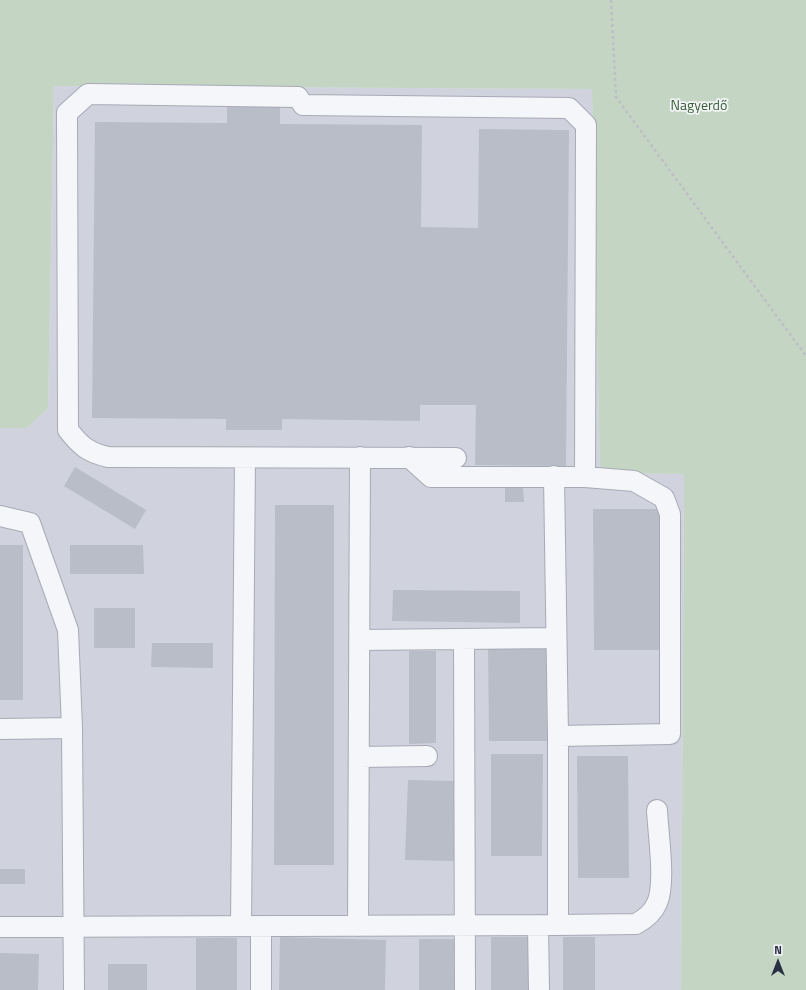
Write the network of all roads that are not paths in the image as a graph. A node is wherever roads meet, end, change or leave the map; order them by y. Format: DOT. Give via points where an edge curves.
graph roads {
  1 [pos="360,457"];
  2 [pos="409,457"];
  3 [pos="245,458"];
  4 [pos="456,458"];
  5 [pos="554,476"];
  6 [pos="585,477"];
  7 [pos="0,516"];
  8 [pos="556,638"];
  9 [pos="464,639"];
  10 [pos="360,640"];
  11 [pos="72,728"];
  12 [pos="0,729"];
  13 [pos="558,736"];
  14 [pos="427,756"];
  15 [pos="359,757"];
  16 [pos="657,810"];
  17 [pos="466,925"];
  18 [pos="548,925"];
  19 [pos="241,926"];
  20 [pos="261,926"];
  21 [pos="358,926"];
  22 [pos="0,927"];
  23 [pos="74,927"];
  24 [pos="74,990"];
  25 [pos="261,990"];
  26 [pos="465,990"];
  27 [pos="539,990"];
  1 -- 2 [label="lane"];
  1 -- 3 [label="lane"];
  1 -- 10 [label="lane"];
  2 -- 4 [label="lane"];
  2 -- 5 [label="lane" via="431,477"];
  3 -- 6 [label="lane" via="108,457 93,454 80,446 68,430 67,113 88,94 298,97 303,105 569,108 586,125"];
  3 -- 19 [label="lane"];
  5 -- 6 [label="lane"];
  5 -- 8 [label="lane"];
  6 -- 13 [label="lane" via="634,481 664,498 670,514 670,734"];
  7 -- 11 [label="lane" via="30,522 68,630"];
  8 -- 9 [label="lane"];
  8 -- 13 [label="lane"];
  9 -- 10 [label="lane"];
  9 -- 17 [label="lane"];
  10 -- 15 [label="lane"];
  11 -- 12 [label="lane"];
  11 -- 23 [label="lane"];
  13 -- 18 [label="lane"];
  14 -- 15 [label="lane"];
  15 -- 21 [label="lane"];
  16 -- 18 [label="lane" via="661,889 653,911 636,924"];
  17 -- 18 [label="lane"];
  17 -- 21 [label="lane"];
  17 -- 26 [label="lane"];
  18 -- 27 [label="lane"];
  19 -- 20 [label="lane"];
  19 -- 23 [label="lane"];
  20 -- 21 [label="lane"];
  20 -- 25 [label="lane"];
  22 -- 23 [label="lane"];
  23 -- 24 [label="lane"];
}
